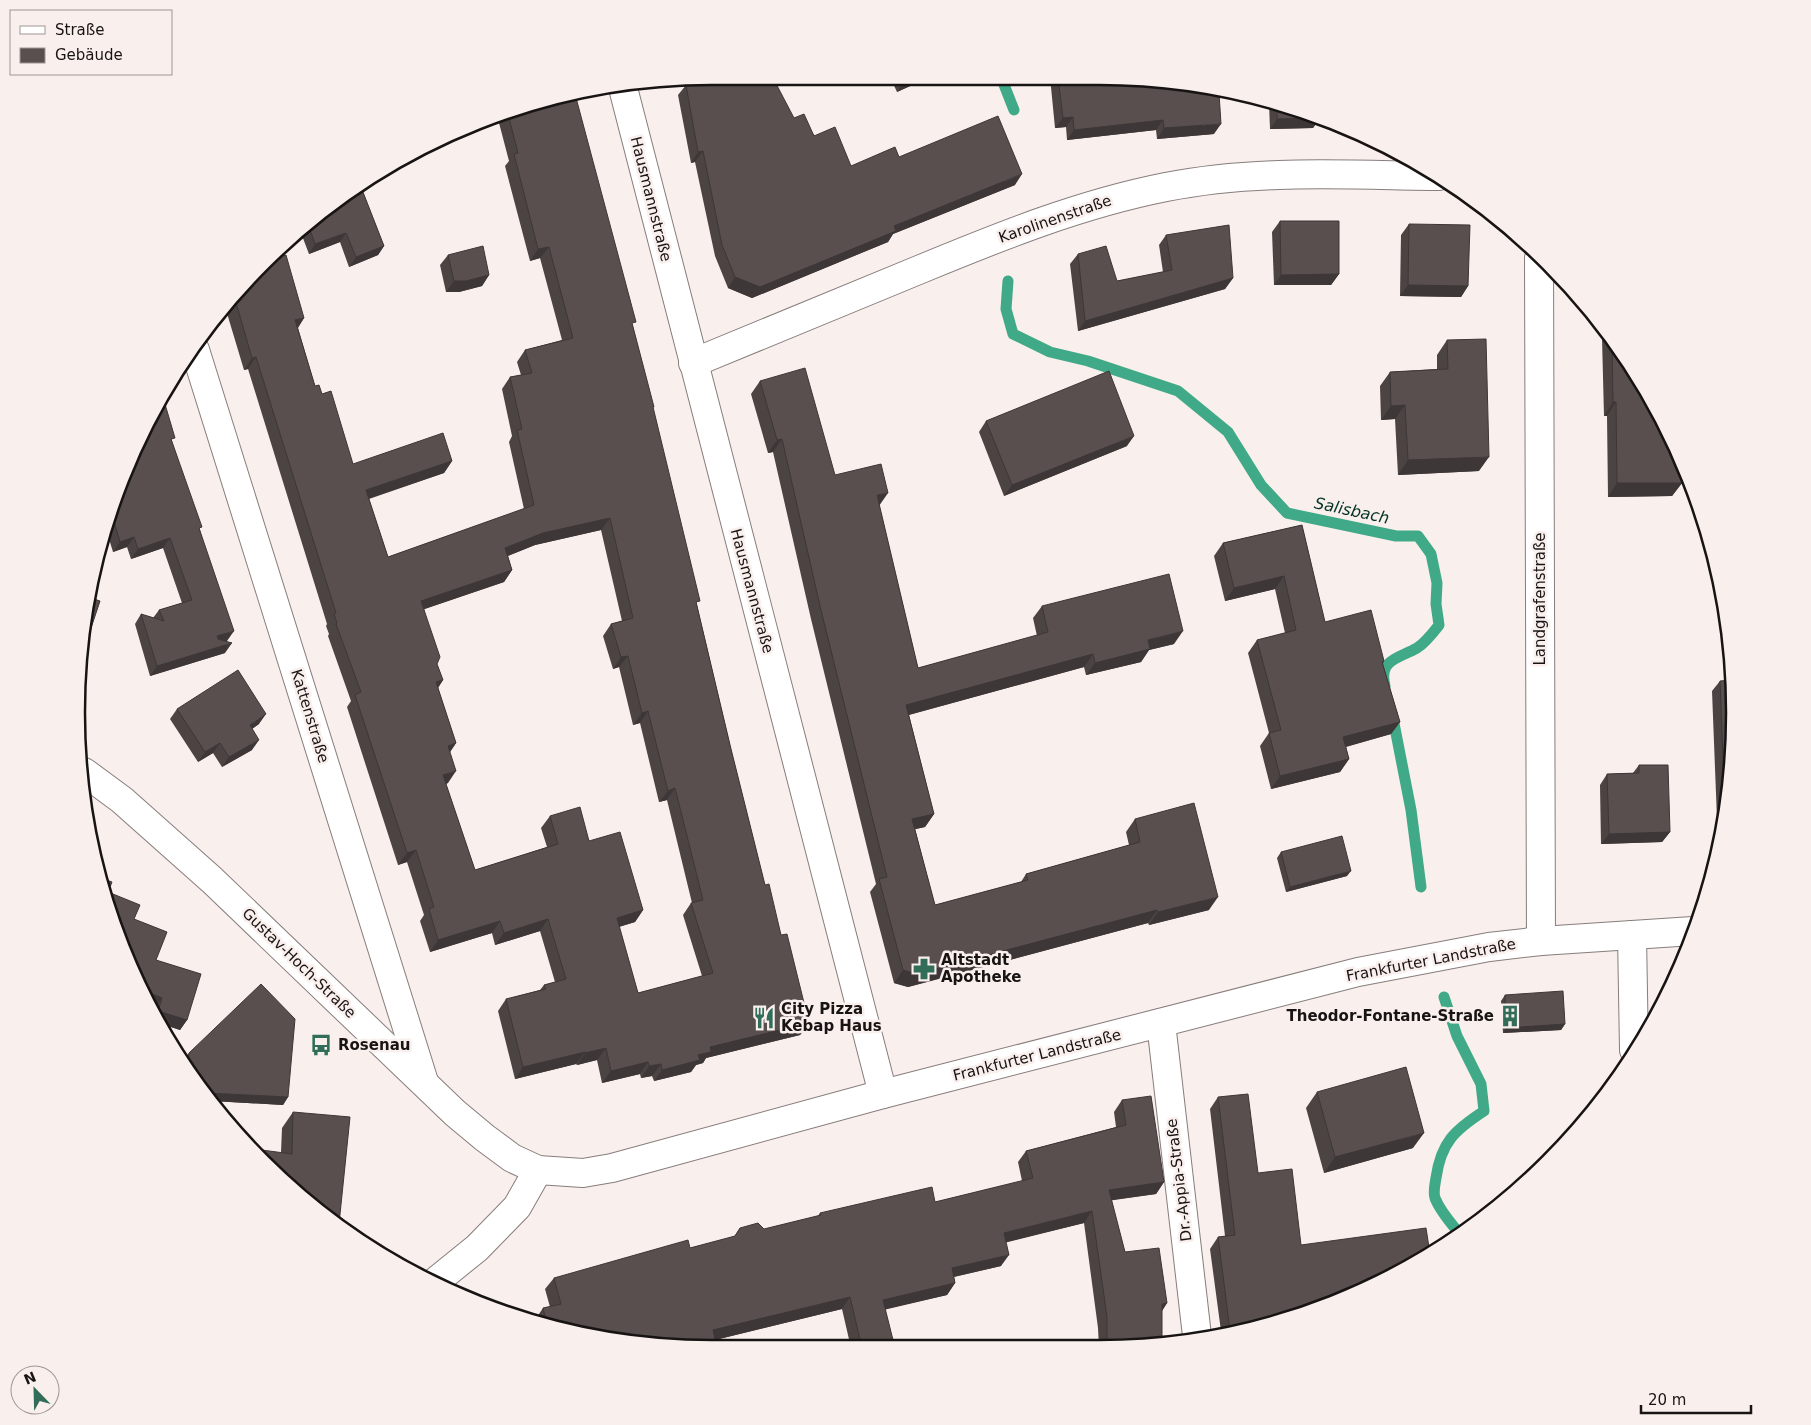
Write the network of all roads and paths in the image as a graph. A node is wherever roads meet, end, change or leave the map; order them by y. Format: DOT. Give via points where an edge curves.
graph roads {
  1 [pos="624,91"];
  2 [pos="1423,176"];
  3 [pos="1540,267"];
  4 [pos="197,356"];
  5 [pos="693,363"];
  6 [pos="88,775"];
  7 [pos="1686,932"];
  8 [pos="1632,936"];
  9 [pos="1541,941"];
  10 [pos="1161,1023"];
  11 [pos="1634,1039"];
  12 [pos="424,1082"];
  13 [pos="883,1094"];
  14 [pos="538,1170"];
  15 [pos="441,1278"];
  16 [pos="1198,1332"];
  1 -- 5 [label="street, Hausmannstraße"];
  2 -- 5 [label="street, Karolinenstraße" via="1297,174 1234,178 1166,186 1095,204 1023,228"];
  3 -- 9 [label="street, Landgrafenstraße"];
  4 -- 12 [label="street, Kattenstraße"];
  5 -- 13 [label="street, Hausmannstraße"];
  6 -- 12 [label="street, Gustav-Hoch-Straße" via="122,800 212,880"];
  7 -- 8 [label="street, Frankfurter Landstraße"];
  8 -- 9 [label="street, Frankfurter Landstraße"];
  8 -- 11 [label="street"];
  9 -- 10 [label="street, Frankfurter Landstraße" via="1489,946 1358,972"];
  10 -- 13 [label="street, Frankfurter Landstraße"];
  10 -- 16 [label="street, Dr.-Appia-Straße"];
  12 -- 14 [label="street, Gustav-Hoch-Straße" via="485,1138 512,1158"];
  13 -- 14 [label="street, Frankfurter Landstraße" via="612,1168 583,1173"];
  14 -- 15 [label="street" via="517,1207 478,1248"];
}
